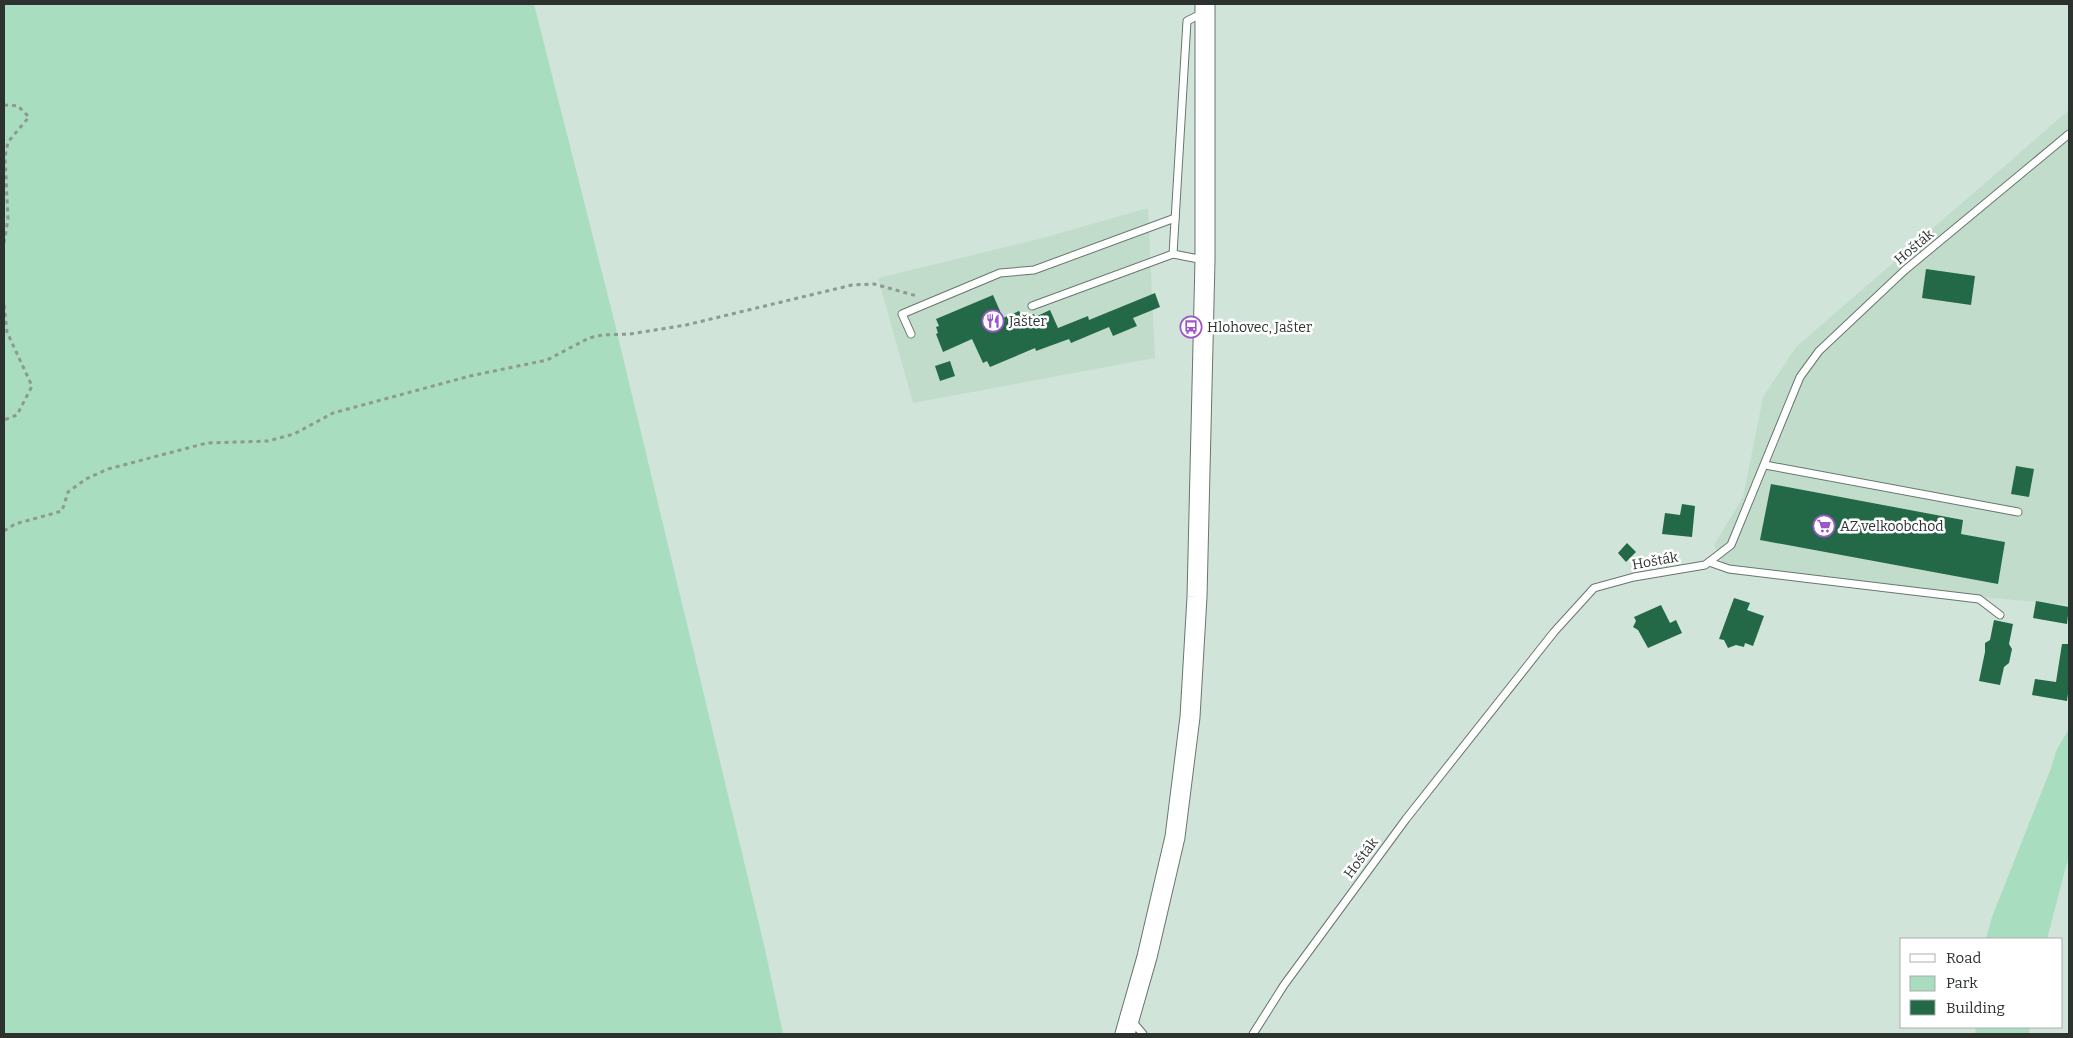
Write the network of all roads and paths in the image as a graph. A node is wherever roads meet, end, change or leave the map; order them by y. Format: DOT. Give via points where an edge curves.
graph roads {
  1 [pos="1205,8"];
  2 [pos="4,105"];
  3 [pos="2069,134"];
  4 [pos="1175,218"];
  5 [pos="4,243"];
  6 [pos="1173,254"];
  7 [pos="1205,260"];
  8 [pos="935,300"];
  9 [pos="4,305"];
  10 [pos="1032,306"];
  11 [pos="911,334"];
  12 [pos="4,420"];
  13 [pos="1765,464"];
  14 [pos="2018,512"];
  15 [pos="4,531"];
  16 [pos="1709,562"];
  17 [pos="2000,615"];
  18 [pos="1127,1026"];
  19 [pos="1143,1034"];
  20 [pos="1253,1034"];
  1 -- 4 [label="lane" via="1187,21"];
  1 -- 7 [label="main road"];
  2 -- 5 [label="path" via="18,106 29,117 8,142 5,157 8,218"];
  3 -- 13 [label="lane, Hošták" via="1905,270 1819,351 1800,377"];
  4 -- 6 [label="lane"];
  4 -- 8 [label="lane" via="1034,270 1000,273"];
  6 -- 7 [label="lane"];
  6 -- 10 [label="lane"];
  7 -- 18 [label="main road" via="1197,597 1186,755 1175,838"];
  8 -- 11 [label="lane" via="902,314"];
  8 -- 15 [label="path" via="874,284 852,285 686,325 589,338 547,360 470,376 334,413 294,434 268,441 207,443 108,470 86,478 68,492 62,511 14,524"];
  9 -- 12 [label="path" via="8,332 32,386 17,415"];
  13 -- 14 [label="lane"];
  13 -- 16 [label="lane, Hošták" via="1731,545"];
  16 -- 17 [label="lane" via="1729,569 1979,599"];
  16 -- 20 [label="lane, Hošták" via="1594,588 1554,632 1406,818 1289,978"];
  18 -- 19 [label="lane"];
}
